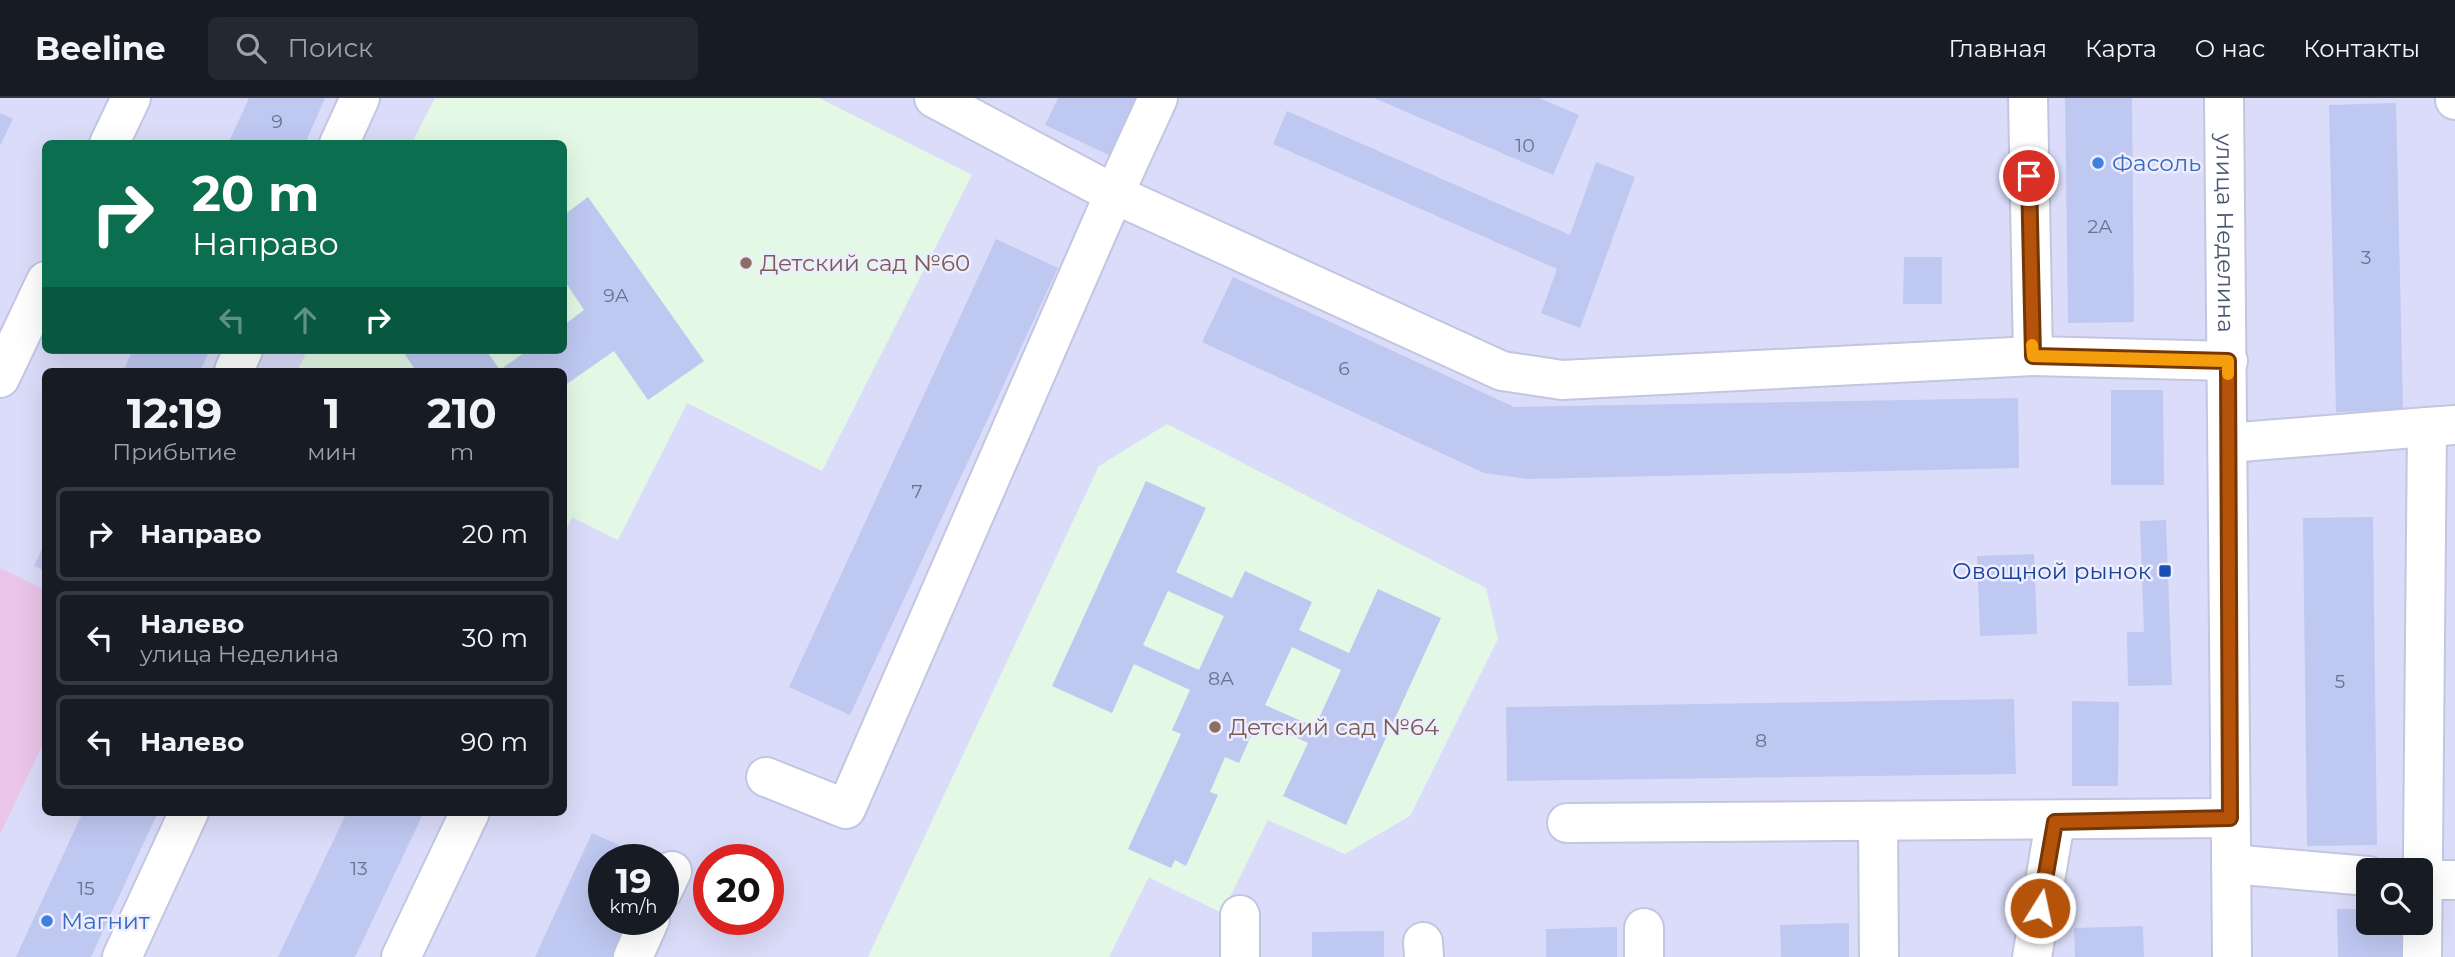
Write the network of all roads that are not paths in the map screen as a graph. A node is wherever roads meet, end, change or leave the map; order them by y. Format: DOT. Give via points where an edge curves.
graph roads {
  1 [pos="131,98"];
  2 [pos="360,98"];
  3 [pos="934,98"];
  4 [pos="1158,98"];
  5 [pos="2028,98"];
  6 [pos="2224,98"];
  7 [pos="112,140"];
  8 [pos="341,140"];
  9 [pos="1114,194"];
  10 [pos="42,289"];
  11 [pos="2033,356"];
  12 [pos="2228,361"];
  13 [pos="0,378"];
  14 [pos="2441,426"];
  15 [pos="2228,443"];
  16 [pos="2440,621"];
  17 [pos="2439,732"];
  18 [pos="766,777"];
  19 [pos="186,816"];
  20 [pos="468,816"];
  21 [pos="2230,818"];
  22 [pos="1567,822"];
  23 [pos="1878,822"];
  24 [pos="2055,822"];
  25 [pos="2424,858"];
  26 [pos="2231,864"];
  27 [pos="2356,875"];
  28 [pos="2433,880"];
  29 [pos="2455,880"];
  30 [pos="1240,915"];
  31 [pos="643,935"];
  32 [pos="2422,935"];
  33 [pos="122,957"];
  34 [pos="401,957"];
  35 [pos="633,957"];
  36 [pos="1240,957"];
  37 [pos="1879,957"];
  38 [pos="2032,957"];
  39 [pos="2232,957"];
  40 [pos="2422,957"];
  1 -- 7 [label="street"];
  2 -- 8 [label="street"];
  3 -- 9 [label="street"];
  4 -- 9 [label="street"];
  5 -- 11 [label="street"];
  6 -- 12 [label="street, улица Неделина"];
  9 -- 11 [label="street" via="1502,371 1562,380"];
  9 -- 18 [label="street" via="846,809"];
  10 -- 13 [label="street"];
  11 -- 12 [label="street"];
  12 -- 15 [label="street, улица Неделина"];
  14 -- 15 [label="street"];
  14 -- 16 [label="street"];
  15 -- 21 [label="street, улица Неделина"];
  16 -- 17 [label="street"];
  17 -- 25 [label="street"];
  19 -- 33 [label="street"];
  20 -- 34 [label="street"];
  21 -- 24 [label="street"];
  21 -- 26 [label="street, улица Неделина"];
  22 -- 23 [label="street"];
  23 -- 24 [label="street"];
  23 -- 37 [label="street"];
  24 -- 38 [label="street"];
  26 -- 27 [label="street"];
  26 -- 39 [label="street, улица Неделина"];
  28 -- 29 [label="street"];
  30 -- 36 [label="street"];
  31 -- 35 [label="street"];
  32 -- 40 [label="street"];
}
